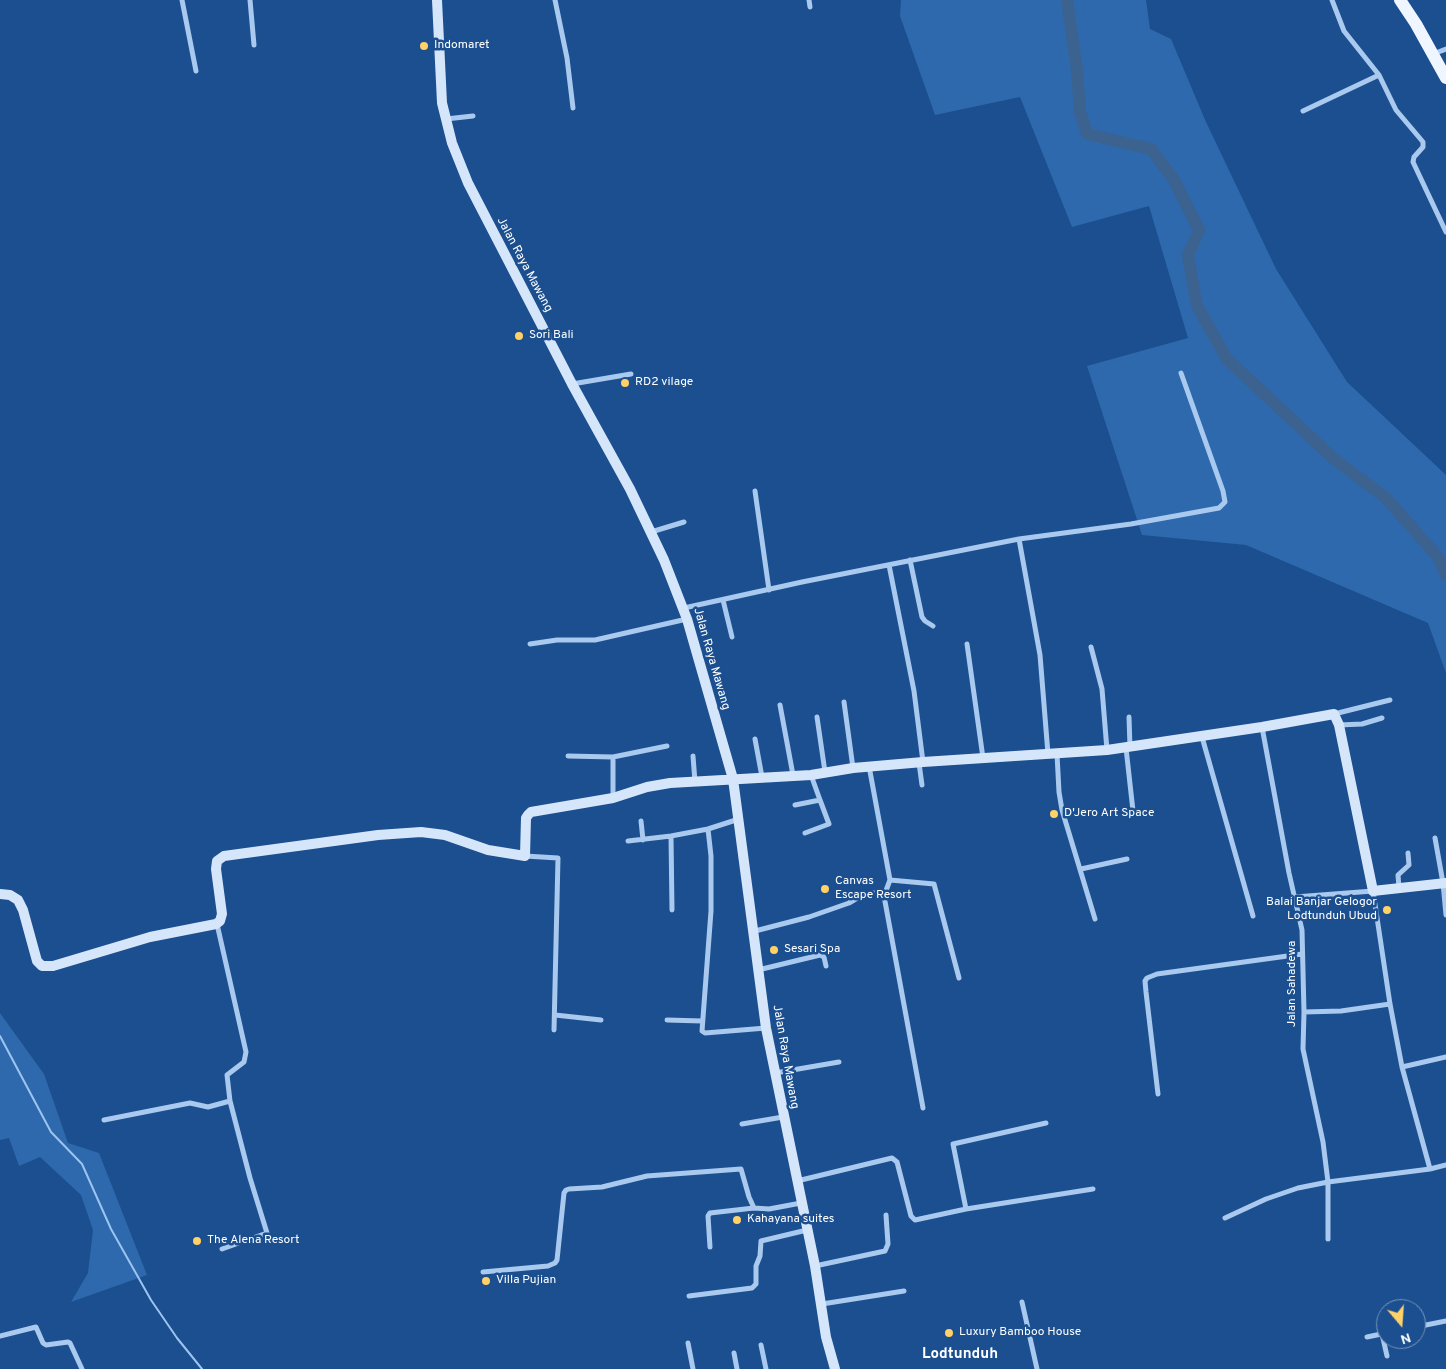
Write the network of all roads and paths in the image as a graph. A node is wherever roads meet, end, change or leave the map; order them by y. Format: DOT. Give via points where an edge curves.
graph roads {
  1 [pos="182,0"];
  2 [pos="250,0"];
  3 [pos="437,0"];
  4 [pos="555,0"];
  5 [pos="810,0"];
  6 [pos="1332,0"];
  7 [pos="1400,0"];
  8 [pos="810,7"];
  9 [pos="254,45"];
  10 [pos="1446,49"];
  11 [pos="1433,54"];
  12 [pos="196,70"];
  13 [pos="1379,75"];
  14 [pos="1446,78"];
  15 [pos="573,108"];
  16 [pos="1303,110"];
  17 [pos="473,116"];
  18 [pos="446,119"];
  19 [pos="1446,232"];
  20 [pos="1181,373"];
  21 [pos="631,374"];
  22 [pos="572,384"];
  23 [pos="755,492"];
  24 [pos="684,522"];
  25 [pos="651,532"];
  26 [pos="1019,539"];
  27 [pos="910,560"];
  28 [pos="889,565"];
  29 [pos="769,590"];
  30 [pos="723,600"];
  31 [pos="684,608"];
  32 [pos="688,619"];
  33 [pos="933,626"];
  34 [pos="732,637"];
  35 [pos="530,644"];
  36 [pos="967,644"];
  37 [pos="1090,648"];
  38 [pos="1390,700"];
  39 [pos="844,702"];
  40 [pos="780,706"];
  41 [pos="1334,714"];
  42 [pos="817,717"];
  43 [pos="1128,717"];
  44 [pos="1382,718"];
  45 [pos="1339,725"];
  46 [pos="1262,727"];
  47 [pos="1202,737"];
  48 [pos="755,739"];
  49 [pos="667,746"];
  50 [pos="1128,748"];
  51 [pos="1107,750"];
  52 [pos="1053,755"];
  53 [pos="568,756"];
  54 [pos="693,756"];
  55 [pos="613,757"];
  56 [pos="983,758"];
  57 [pos="921,762"];
  58 [pos="870,766"];
  59 [pos="853,768"];
  60 [pos="825,773"];
  61 [pos="793,775"];
  62 [pos="811,775"];
  63 [pos="762,777"];
  64 [pos="733,779"];
  65 [pos="695,782"];
  66 [pos="922,785"];
  67 [pos="613,798"];
  68 [pos="820,800"];
  69 [pos="795,805"];
  70 [pos="1132,811"];
  71 [pos="739,819"];
  72 [pos="641,821"];
  73 [pos="708,829"];
  74 [pos="805,833"];
  75 [pos="671,836"];
  76 [pos="1435,838"];
  77 [pos="643,840"];
  78 [pos="628,841"];
  79 [pos="1408,853"];
  80 [pos="525,856"];
  81 [pos="1127,859"];
  82 [pos="1081,869"];
  83 [pos="890,880"];
  84 [pos="1444,883"];
  85 [pos="1399,888"];
  86 [pos="1373,891"];
  87 [pos="0,894"];
  88 [pos="884,896"];
  89 [pos="1295,897"];
  90 [pos="672,910"];
  91 [pos="1446,915"];
  92 [pos="1253,916"];
  93 [pos="1095,919"];
  94 [pos="216,924"];
  95 [pos="754,931"];
  96 [pos="1302,954"];
  97 [pos="826,966"];
  98 [pos="758,970"];
  99 [pos="959,978"];
  100 [pos="1390,1004"];
  101 [pos="1304,1012"];
  102 [pos="554,1015"];
  103 [pos="601,1020"];
  104 [pos="667,1020"];
  105 [pos="702,1021"];
  106 [pos="766,1028"];
  107 [pos="554,1030"];
  108 [pos="1446,1057"];
  109 [pos="839,1062"];
  110 [pos="1402,1067"];
  111 [pos="775,1073"];
  112 [pos="1158,1094"];
  113 [pos="230,1101"];
  114 [pos="924,1108"];
  115 [pos="784,1117"];
  116 [pos="104,1120"];
  117 [pos="1046,1122"];
  118 [pos="742,1124"];
  119 [pos="1446,1165"];
  120 [pos="1430,1169"];
  121 [pos="797,1181"];
  122 [pos="1328,1182"];
  123 [pos="1093,1189"];
  124 [pos="801,1203"];
  125 [pos="754,1208"];
  126 [pos="966,1209"];
  127 [pos="886,1214"];
  128 [pos="1225,1218"];
  129 [pos="807,1230"];
  130 [pos="1328,1239"];
  131 [pos="710,1247"];
  132 [pos="222,1249"];
  133 [pos="815,1266"];
  134 [pos="484,1272"];
  135 [pos="904,1290"];
  136 [pos="689,1296"];
  137 [pos="1022,1302"];
  138 [pos="822,1304"];
  139 [pos="1446,1321"];
  140 [pos="1426,1325"];
  141 [pos="1376,1335"];
  142 [pos="0,1336"];
  143 [pos="1367,1337"];
  144 [pos="688,1343"];
  145 [pos="761,1345"];
  146 [pos="1386,1349"];
  147 [pos="734,1353"];
  148 [pos="1387,1356"];
  149 [pos="82,1369"];
  150 [pos="693,1369"];
  151 [pos="737,1369"];
  152 [pos="766,1369"];
  153 [pos="835,1369"];
  154 [pos="1037,1369"];
  1 -- 12 [label="street"];
  2 -- 9 [label="street"];
  3 -- 18 [label="street, Jalan Raya Mawang" via="439,75"];
  4 -- 15 [label="street"];
  5 -- 8 [label="street"];
  6 -- 13 [label="street" via="1344,31"];
  7 -- 11 [label="main road"];
  10 -- 11 [label="street"];
  11 -- 14 [label="main road"];
  13 -- 16 [label="street"];
  13 -- 19 [label="street" via="1396,110 1423,142 1413,162"];
  17 -- 18 [label="street"];
  18 -- 22 [label="street, Jalan Raya Mawang" via="471,191"];
  20 -- 26 [label="street" via="1223,491 1225,502 1222,506 1132,524"];
  21 -- 22 [label="street"];
  22 -- 25 [label="street, Jalan Raya Mawang"];
  23 -- 29 [label="street"];
  24 -- 25 [label="street"];
  25 -- 31 [label="street, Jalan Raya Mawang"];
  26 -- 27 [label="street"];
  26 -- 52 [label="street" via="1040,655"];
  27 -- 28 [label="street"];
  27 -- 33 [label="street" via="922,618"];
  28 -- 29 [label="street"];
  28 -- 57 [label="street" via="914,692"];
  29 -- 30 [label="street"];
  30 -- 31 [label="street"];
  30 -- 34 [label="street"];
  31 -- 32 [label="street, Jalan Raya Mawang"];
  32 -- 35 [label="street" via="595,640"];
  32 -- 64 [label="street, Jalan Raya Mawang"];
  36 -- 56 [label="street"];
  37 -- 51 [label="street" via="1102,689"];
  38 -- 41 [label="street"];
  39 -- 59 [label="street"];
  40 -- 61 [label="street"];
  41 -- 45 [label="street"];
  41 -- 46 [label="street"];
  42 -- 60 [label="street"];
  43 -- 50 [label="street"];
  44 -- 45 [label="street" via="1362,724"];
  45 -- 86 [label="street"];
  46 -- 47 [label="street"];
  46 -- 89 [label="street, Jalan Sahadewa"];
  47 -- 50 [label="street"];
  47 -- 92 [label="street"];
  48 -- 63 [label="street"];
  49 -- 55 [label="street"];
  50 -- 51 [label="street"];
  50 -- 70 [label="street"];
  51 -- 52 [label="street"];
  52 -- 56 [label="street"];
  52 -- 82 [label="street" via="1062,810"];
  53 -- 55 [label="street"];
  54 -- 65 [label="street"];
  55 -- 67 [label="street"];
  56 -- 57 [label="street"];
  57 -- 58 [label="street"];
  57 -- 66 [label="street"];
  58 -- 59 [label="street"];
  58 -- 83 [label="street"];
  59 -- 60 [label="street"];
  60 -- 62 [label="street"];
  61 -- 62 [label="street"];
  61 -- 63 [label="street"];
  62 -- 68 [label="street"];
  63 -- 64 [label="street"];
  64 -- 65 [label="street"];
  64 -- 71 [label="street, Jalan Raya Mawang"];
  65 -- 67 [label="street" via="647,787"];
  67 -- 80 [label="street" via="531,812 526,818"];
  68 -- 69 [label="street"];
  68 -- 74 [label="street" via="829,824"];
  71 -- 73 [label="street"];
  71 -- 95 [label="street, Jalan Raya Mawang"];
  72 -- 77 [label="street"];
  73 -- 75 [label="street"];
  73 -- 105 [label="street" via="711,911"];
  75 -- 77 [label="street"];
  75 -- 90 [label="street"];
  76 -- 84 [label="street"];
  77 -- 78 [label="street"];
  79 -- 85 [label="street" via="1408,865 1398,876"];
  80 -- 94 [label="street" via="421,832 224,856 217,861 222,914"];
  80 -- 102 [label="street" via="558,858"];
  81 -- 82 [label="street"];
  82 -- 93 [label="street"];
  83 -- 88 [label="street"];
  83 -- 99 [label="street" via="934,884"];
  84 -- 85 [label="street"];
  84 -- 91 [label="street"];
  85 -- 86 [label="street"];
  86 -- 89 [label="street"];
  86 -- 100 [label="street"];
  87 -- 94 [label="street" via="18,900 37,961 42,966 53,966 150,937"];
  88 -- 95 [label="street" via="864,894 849,903 809,917"];
  88 -- 114 [label="street"];
  89 -- 96 [label="street, Jalan Sahadewa" via="1302,930"];
  94 -- 113 [label="street" via="246,1052 244,1062 227,1075"];
  95 -- 98 [label="street, Jalan Raya Mawang"];
  96 -- 101 [label="street, Jalan Sahadewa"];
  96 -- 112 [label="street" via="1156,974 1147,978"];
  97 -- 98 [label="street" via="824,957 820,955"];
  98 -- 106 [label="street, Jalan Raya Mawang"];
  100 -- 101 [label="street"];
  100 -- 110 [label="street"];
  101 -- 122 [label="street, Jalan Sahadewa" via="1303,1049"];
  102 -- 103 [label="street"];
  102 -- 107 [label="street"];
  104 -- 105 [label="street"];
  105 -- 106 [label="street" via="705,1033"];
  106 -- 111 [label="street, Jalan Raya Mawang"];
  108 -- 110 [label="street"];
  109 -- 111 [label="street"];
  110 -- 120 [label="street"];
  111 -- 115 [label="street, Jalan Raya Mawang"];
  113 -- 116 [label="street" via="208,1107 190,1104"];
  113 -- 132 [label="street" via="267,1233"];
  115 -- 118 [label="street"];
  115 -- 121 [label="street, Jalan Raya Mawang"];
  117 -- 126 [label="street" via="953,1144"];
  119 -- 120 [label="street"];
  120 -- 122 [label="street"];
  121 -- 124 [label="street, Jalan Raya Mawang"];
  121 -- 126 [label="street" via="892,1158 898,1162 911,1216 915,1220"];
  122 -- 128 [label="street" via="1266,1198"];
  122 -- 130 [label="street, Jalan Sahadewa"];
  123 -- 126 [label="street"];
  124 -- 125 [label="street" via="769,1209"];
  124 -- 129 [label="street, Jalan Raya Mawang"];
  125 -- 131 [label="street" via="710,1213"];
  125 -- 134 [label="street" via="741,1169 647,1176 609,1186 570,1189 564,1193 555,1263"];
  127 -- 133 [label="street" via="888,1244 885,1251"];
  129 -- 133 [label="street, Jalan Raya Mawang"];
  129 -- 136 [label="street" via="761,1241 756,1284 752,1288"];
  133 -- 138 [label="street, Jalan Raya Mawang"];
  135 -- 138 [label="street"];
  137 -- 154 [label="street"];
  138 -- 153 [label="street, Jalan Raya Mawang" via="826,1337"];
  139 -- 140 [label="street"];
  141 -- 143 [label="street"];
  142 -- 149 [label="street" via="36,1327 45,1344 70,1343"];
  144 -- 150 [label="street"];
  145 -- 152 [label="street"];
  146 -- 148 [label="street"];
  147 -- 151 [label="street"];
}
